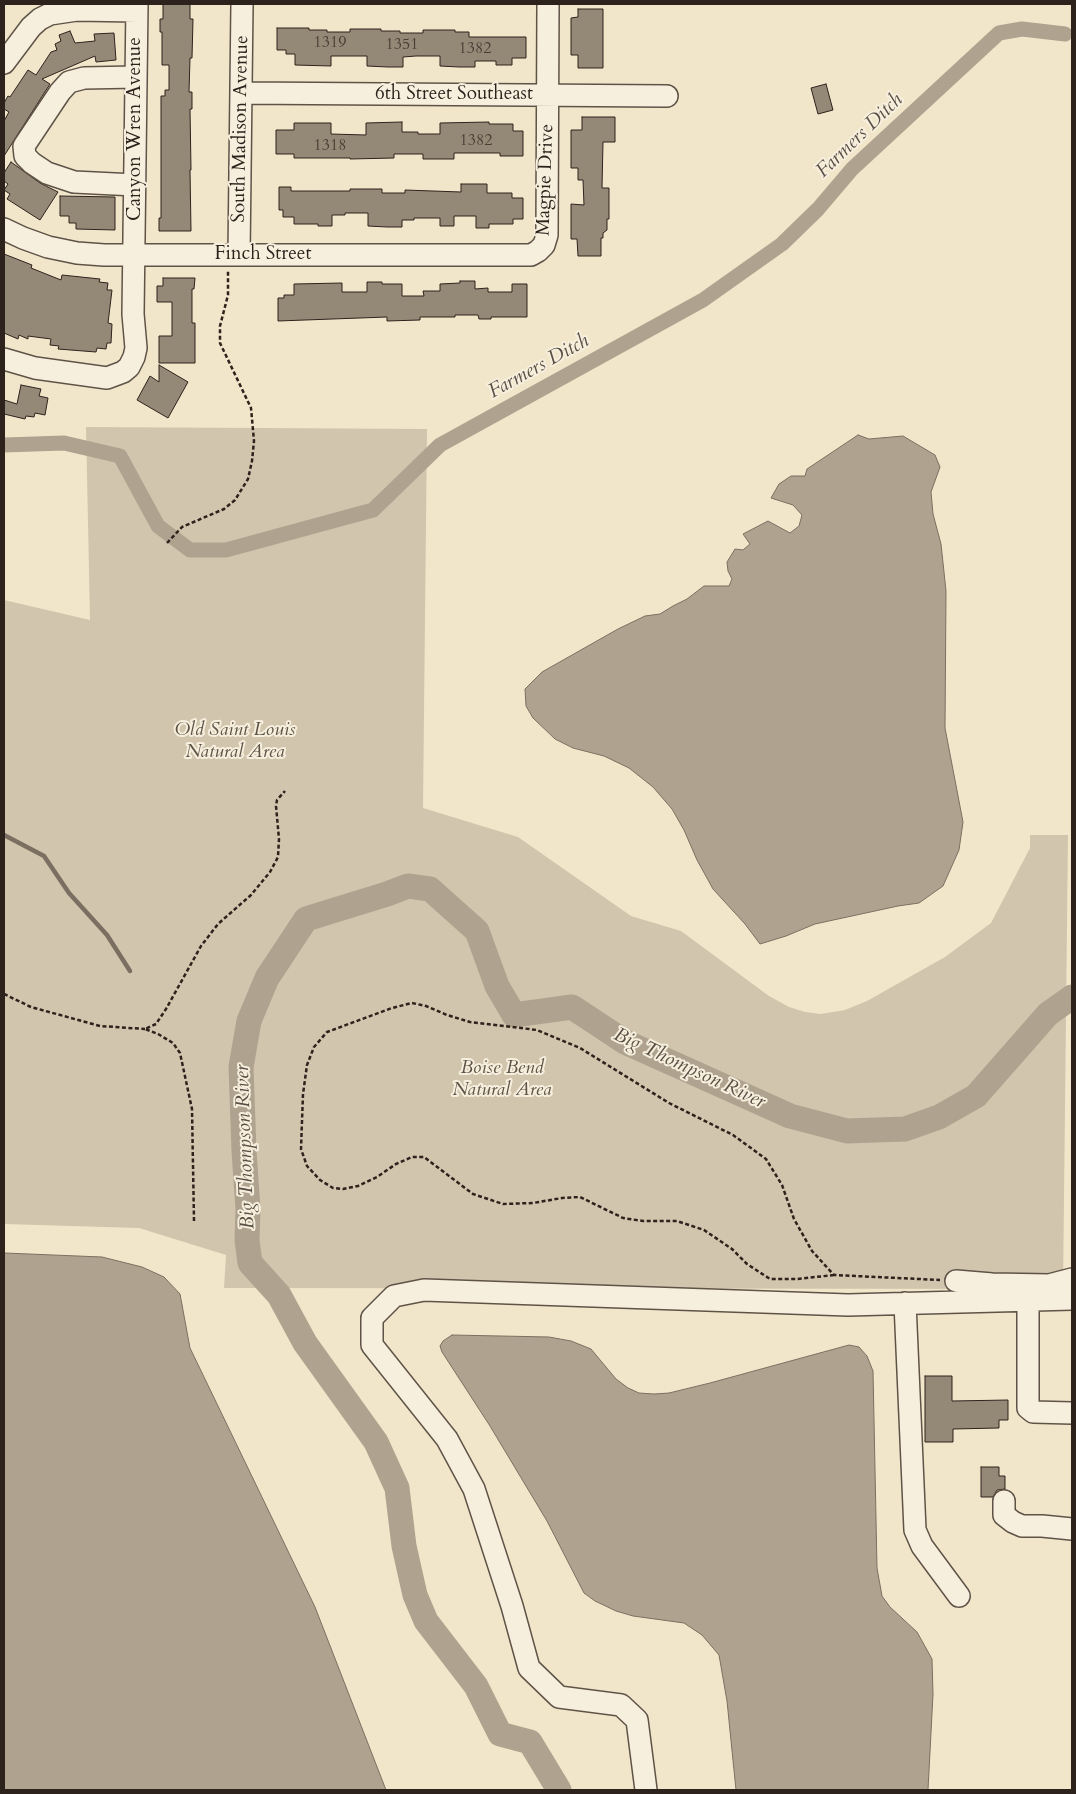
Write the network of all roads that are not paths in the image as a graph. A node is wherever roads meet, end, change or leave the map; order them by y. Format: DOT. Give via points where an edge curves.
graph roads {
  1 [pos="242,4"];
  2 [pos="548,4"];
  3 [pos="137,7"];
  4 [pos="4,63"];
  5 [pos="136,77"];
  6 [pos="242,93"];
  7 [pos="548,96"];
  8 [pos="666,96"];
  9 [pos="136,185"];
  10 [pos="4,229"];
  11 [pos="135,255"];
  12 [pos="233,255"];
  13 [pos="527,256"];
  14 [pos="4,359"];
  15 [pos="1072,1279"];
  16 [pos="956,1281"];
  17 [pos="1072,1299"];
  18 [pos="1028,1300"];
  19 [pos="905,1304"];
  20 [pos="1072,1413"];
  21 [pos="1004,1501"];
  22 [pos="1072,1530"];
  23 [pos="959,1596"];
  24 [pos="646,1790"];
  1 -- 6 [label="street, South Madison Avenue"];
  2 -- 7 [label="street, Magpie Drive"];
  3 -- 4 [label="street" via="50,14 31,27"];
  3 -- 5 [label="street, Canyon Wren Avenue"];
  5 -- 9 [label="street, Canyon Wren Avenue"];
  5 -- 9 [label="street" via="84,78 70,82 24,146 25,156 47,173 74,182"];
  6 -- 7 [label="street, 6th Street Southeast"];
  6 -- 12 [label="street, South Madison Avenue"];
  7 -- 8 [label="street, 6th Street Southeast"];
  7 -- 13 [label="street, Magpie Drive" via="547,235 544,245"];
  9 -- 11 [label="street, Canyon Wren Avenue"];
  10 -- 11 [label="street, Finch Street" via="48,248 77,253"];
  11 -- 12 [label="street, Finch Street"];
  11 -- 14 [label="street, Canyon Wren Avenue" via="136,348 123,372 107,378 94,377 35,368"];
  12 -- 13 [label="street, Finch Street"];
  15 -- 16 [label="street" via="1049,1285"];
  17 -- 18 [label="street"];
  18 -- 19 [label="street"];
  18 -- 20 [label="street" via="1028,1408 1033,1412"];
  19 -- 23 [label="street" via="915,1530 922,1546"];
  19 -- 24 [label="street" via="838,1305 424,1290 394,1296 372,1318 372,1346 447,1439 474,1489 529,1668 558,1697 620,1705 637,1720"];
  21 -- 22 [label="street" via="1004,1515 1022,1526"];
}
